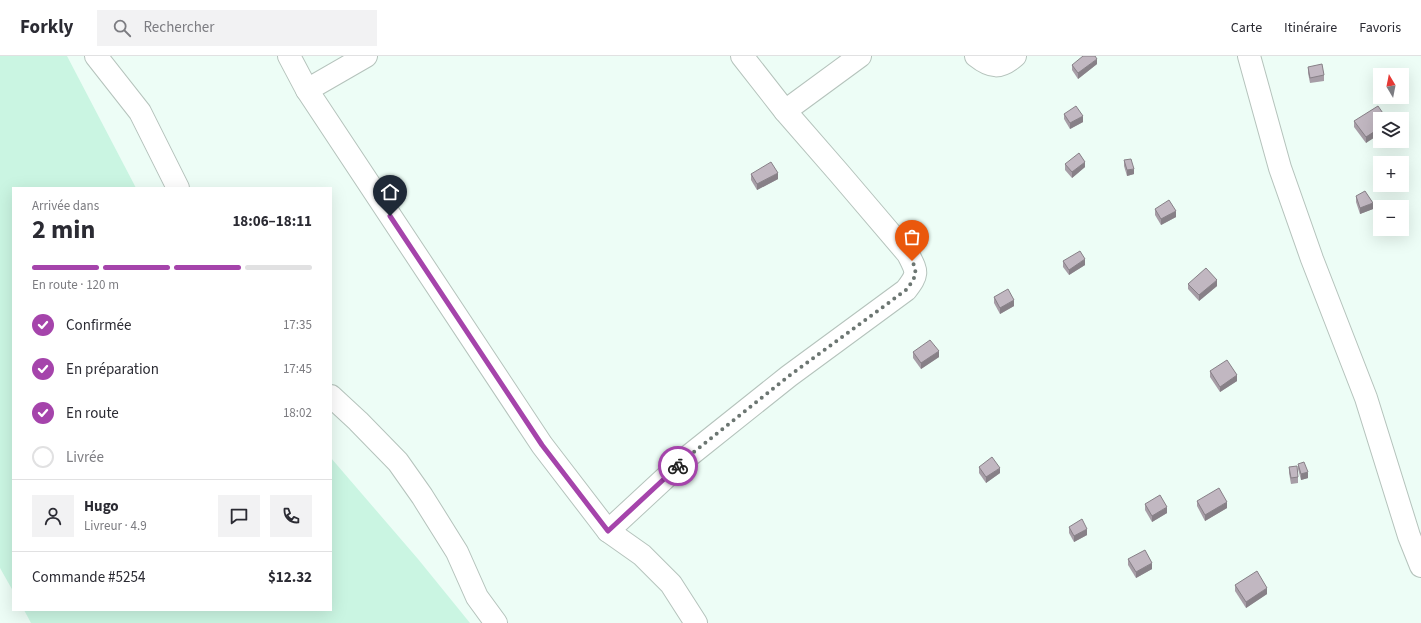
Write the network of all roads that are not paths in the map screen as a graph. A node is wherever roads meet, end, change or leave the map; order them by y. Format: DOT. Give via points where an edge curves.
graph roads {
  1 [pos="96,56"];
  2 [pos="289,56"];
  3 [pos="366,56"];
  4 [pos="742,56"];
  5 [pos="976,56"];
  6 [pos="1015,56"];
  7 [pos="1249,56"];
  8 [pos="849,59"];
  9 [pos="306,90"];
  10 [pos="784,111"];
  11 [pos="178,187"];
  12 [pos="332,397"];
  13 [pos="608,531"];
  14 [pos="1421,566"];
  15 [pos="496,623"];
  16 [pos="696,623"];
  1 -- 11 [label="street" via="140,112"];
  2 -- 9 [label="street"];
  3 -- 9 [label="street"];
  4 -- 10 [label="street"];
  5 -- 6 [label="street" via="984,63 994,66 1006,63"];
  7 -- 14 [label="street" via="1280,168 1366,398"];
  8 -- 10 [label="street"];
  9 -- 13 [label="street" via="542,445"];
  10 -- 13 [label="street" via="908,254 916,269 914,279 906,290 789,376 690,455"];
  12 -- 15 [label="street" via="398,462 457,552 476,597"];
  13 -- 16 [label="street" via="642,555 671,584"];
}
